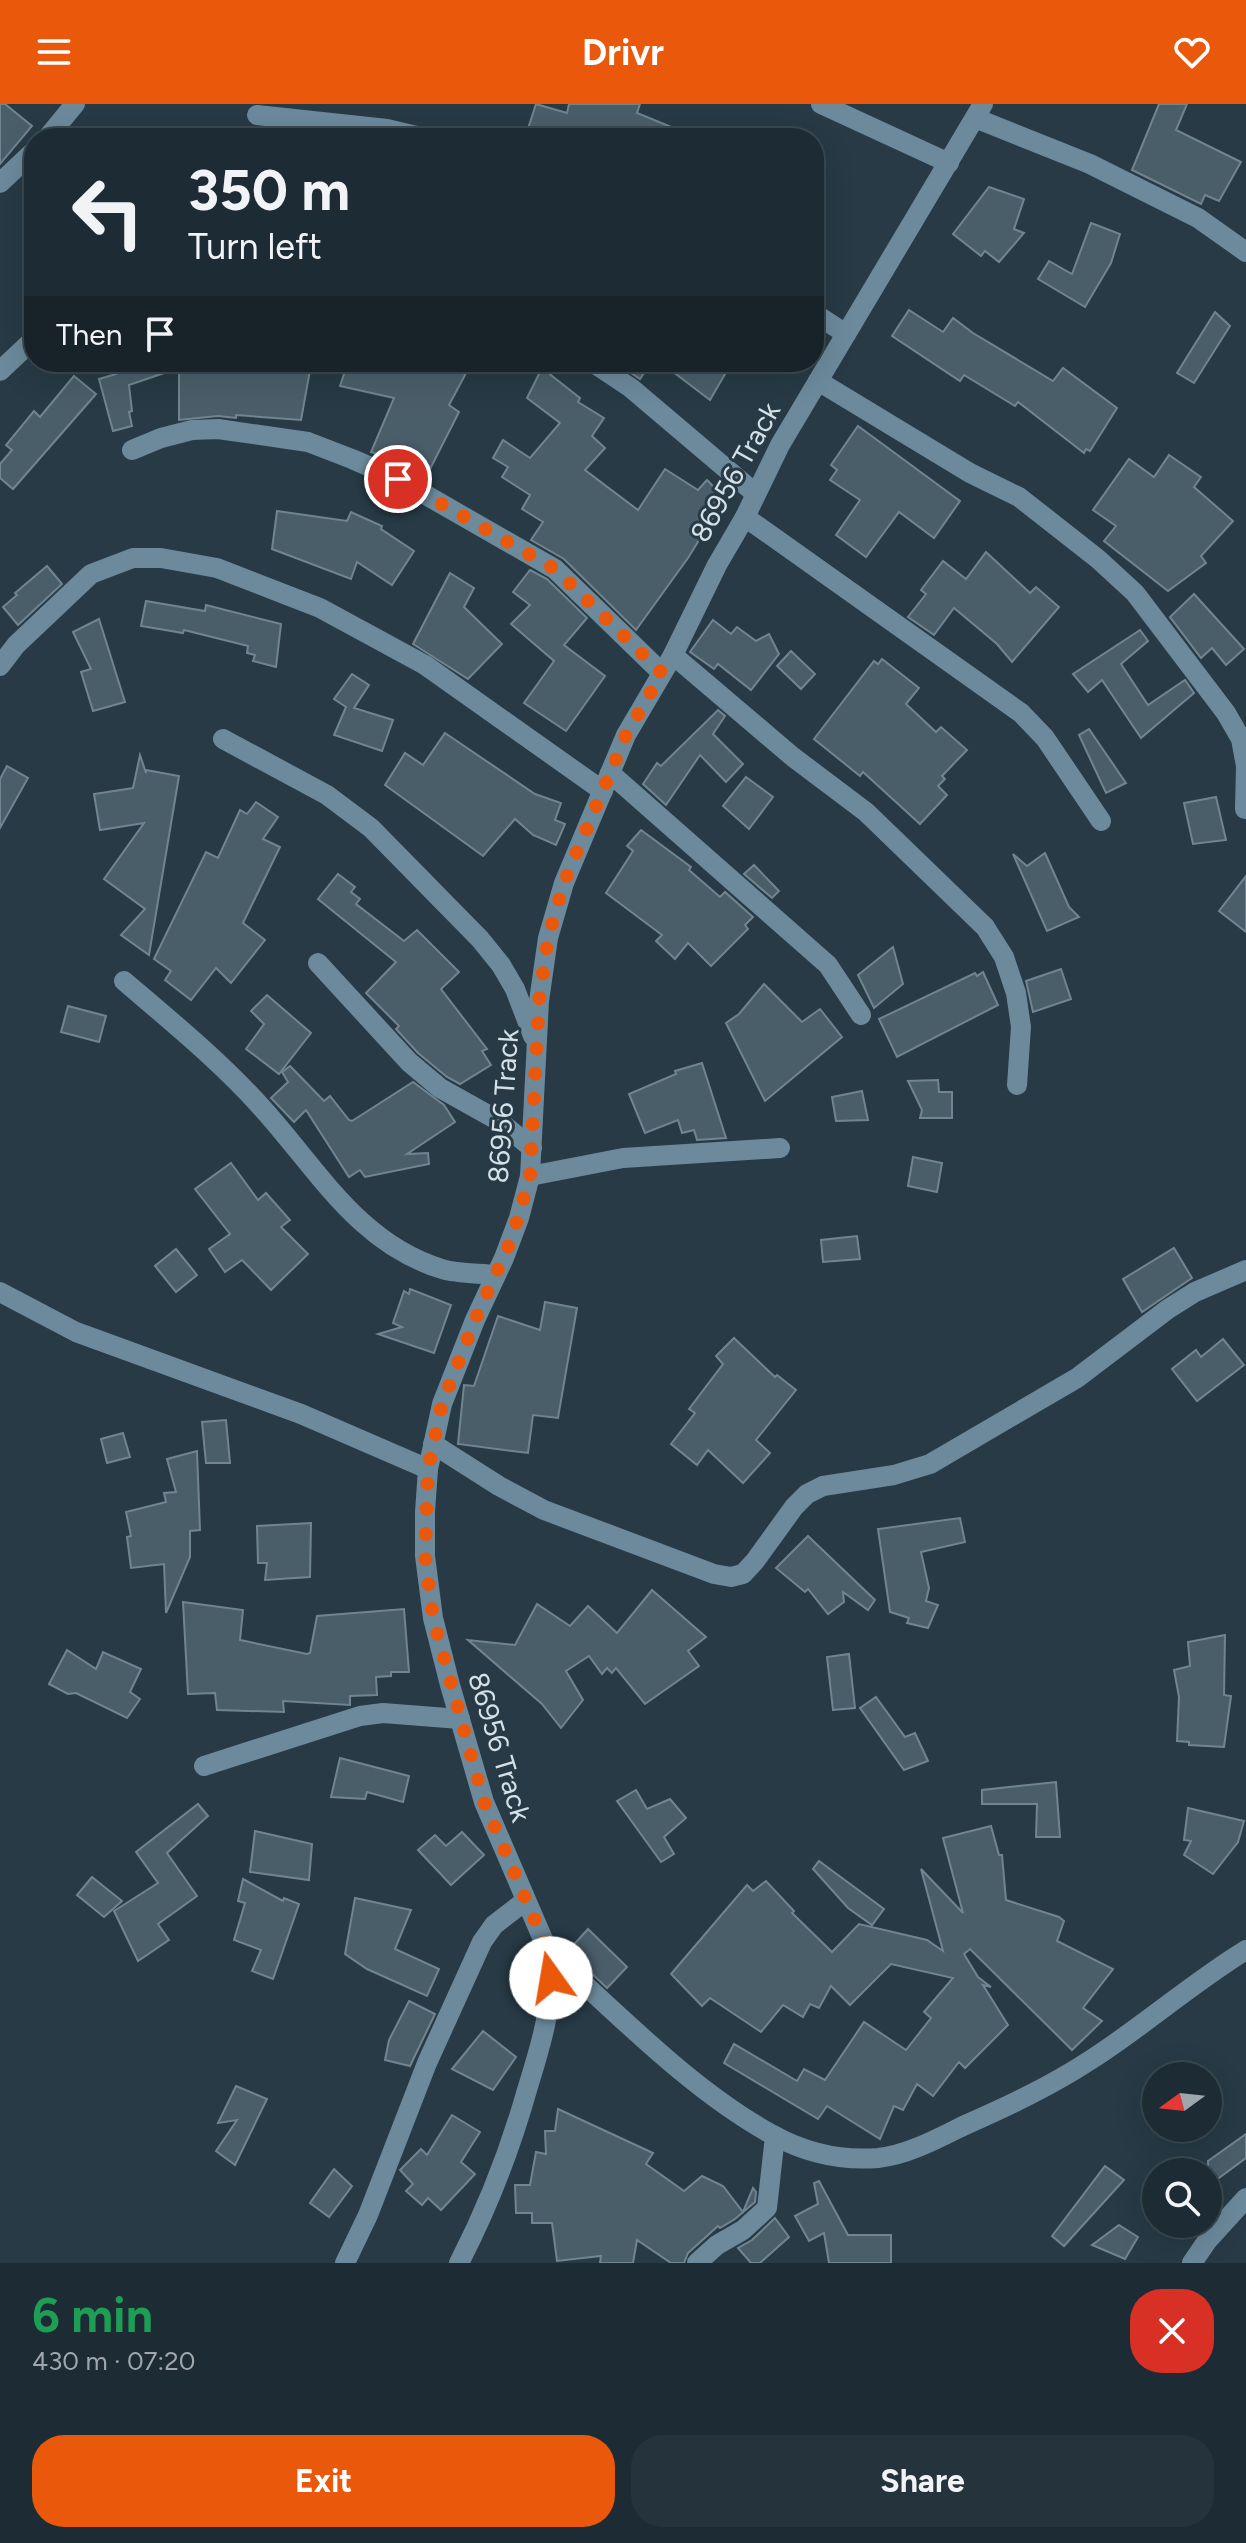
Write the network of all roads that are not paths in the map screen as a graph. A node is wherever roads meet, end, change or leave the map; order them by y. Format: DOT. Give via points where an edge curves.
graph roads {
  1 [pos="75,104"];
  2 [pos="821,104"];
  3 [pos="979,111"];
  4 [pos="257,115"];
  5 [pos="55,128"];
  6 [pos="378,128"];
  7 [pos="24,160"];
  8 [pos="949,163"];
  9 [pos="0,183"];
  10 [pos="1246,252"];
  11 [pos="824,320"];
  12 [pos="846,334"];
  13 [pos="24,348"];
  14 [pos="0,371"];
  15 [pos="824,371"];
  16 [pos="607,372"];
  17 [pos="823,372"];
  18 [pos="818,381"];
  19 [pos="132,450"];
  20 [pos="756,494"];
  21 [pos="745,517"];
  22 [pos="673,655"];
  23 [pos="0,666"];
  24 [pos="662,673"];
  25 [pos="223,739"];
  26 [pos="606,782"];
  27 [pos="1245,809"];
  28 [pos="1101,821"];
  29 [pos="318,963"];
  30 [pos="124,981"];
  31 [pos="861,1015"];
  32 [pos="535,1044"];
  33 [pos="1017,1085"];
  34 [pos="532,1148"];
  35 [pos="780,1148"];
  36 [pos="530,1176"];
  37 [pos="1246,1270"];
  38 [pos="496,1275"];
  39 [pos="0,1292"];
  40 [pos="433,1444"];
  41 [pos="428,1469"];
  42 [pos="460,1719"];
  43 [pos="204,1766"];
  44 [pos="525,1901"];
  45 [pos="1246,1950"];
  46 [pos="548,1951"];
  47 [pos="775,2136"];
  48 [pos="1246,2198"];
  49 [pos="345,2263"];
  50 [pos="459,2263"];
  51 [pos="697,2263"];
  52 [pos="1192,2263"];
  1 -- 5 [label="street"];
  2 -- 8 [label="street"];
  3 -- 8 [label="street, 86956 Track"];
  3 -- 10 [label="street" via="1198,218"];
  4 -- 6 [label="street"];
  7 -- 9 [label="street"];
  8 -- 12 [label="street, 86956 Track"];
  11 -- 12 [label="street"];
  12 -- 15 [label="street, 86956 Track"];
  13 -- 14 [label="street"];
  16 -- 20 [label="street"];
  17 -- 18 [label="street, 86956 Track"];
  18 -- 20 [label="street, 86956 Track"];
  18 -- 27 [label="street" via="1019,497 1135,593 1241,739"];
  19 -- 24 [label="street" via="192,430 218,429 308,442 352,459 398,479 555,569"];
  20 -- 21 [label="street, 86956 Track"];
  21 -- 22 [label="street, 86956 Track"];
  21 -- 28 [label="street" via="1021,713 1045,738"];
  22 -- 24 [label="street, 86956 Track"];
  22 -- 33 [label="street" via="866,812 985,927 1004,957 1016,993 1021,1027"];
  23 -- 26 [label="street" via="91,574 133,558 217,568 320,608 425,665"];
  24 -- 26 [label="street, 86956 Track"];
  25 -- 32 [label="street" via="327,795 371,828 501,965"];
  26 -- 31 [label="street" via="828,965"];
  26 -- 32 [label="street, 86956 Track" via="564,883 548,938"];
  29 -- 34 [label="street" via="416,1069"];
  30 -- 38 [label="street" via="241,1086 351,1213 384,1243 445,1270"];
  32 -- 34 [label="street, 86956 Track"];
  34 -- 36 [label="street, 86956 Track"];
  35 -- 36 [label="street" via="623,1158"];
  36 -- 38 [label="street, 86956 Track"];
  37 -- 40 [label="street" via="1195,1292 1077,1378 930,1464 807,1494 755,1561 743,1574 731,1577 544,1510"];
  38 -- 40 [label="street, 86956 Track" via="442,1404"];
  39 -- 41 [label="street" via="76,1332 301,1414"];
  40 -- 41 [label="street, 86956 Track"];
  41 -- 42 [label="street, 86956 Track" via="425,1556 433,1618"];
  42 -- 43 [label="street" via="360,1716"];
  42 -- 44 [label="street, 86956 Track" via="484,1802"];
  44 -- 46 [label="street, 86956 Track"];
  44 -- 49 [label="street" via="494,1925 482,1942"];
  45 -- 47 [label="street" via="1093,2059 1034,2094 922,2145 882,2158 851,2159 816,2153"];
  46 -- 47 [label="street" via="662,2053 732,2110"];
  46 -- 50 [label="street, 86956 Track" via="551,1991 544,2035 513,2139"];
  47 -- 51 [label="street" via="767,2208"];
  48 -- 52 [label="street"];
}
